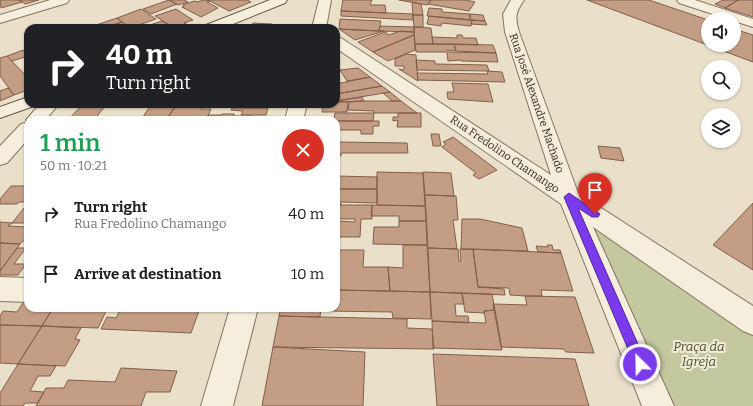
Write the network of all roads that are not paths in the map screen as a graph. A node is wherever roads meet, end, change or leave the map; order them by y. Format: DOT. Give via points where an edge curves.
graph roads {
  1 [pos="63,0"];
  2 [pos="281,0"];
  3 [pos="325,0"];
  4 [pos="518,0"];
  5 [pos="683,0"];
  6 [pos="0,19"];
  7 [pos="753,23"];
  8 [pos="221,24"];
  9 [pos="320,24"];
  10 [pos="340,44"];
  11 [pos="24,104"];
  12 [pos="46,108"];
  13 [pos="0,113"];
  14 [pos="39,116"];
  15 [pos="24,132"];
  16 [pos="0,158"];
  17 [pos="569,197"];
  18 [pos="0,289"];
  19 [pos="24,290"];
  20 [pos="243,312"];
  21 [pos="753,322"];
  22 [pos="217,406"];
  23 [pos="658,406"];
  1 -- 6 [label="street"];
  2 -- 8 [label="street"];
  3 -- 9 [label="street"];
  4 -- 17 [label="street, Rua José Alexandre Machado" via="512,5 508,16 512,32"];
  5 -- 7 [label="street"];
  10 -- 17 [label="street, Rua Fredolino Chamango"];
  11 -- 13 [label="street"];
  12 -- 14 [label="street"];
  15 -- 16 [label="street"];
  17 -- 21 [label="street, Rua Fredolino Chamango"];
  17 -- 23 [label="street, Rua José Alexandre Machado"];
  18 -- 19 [label="street"];
  20 -- 22 [label="street"];
}
